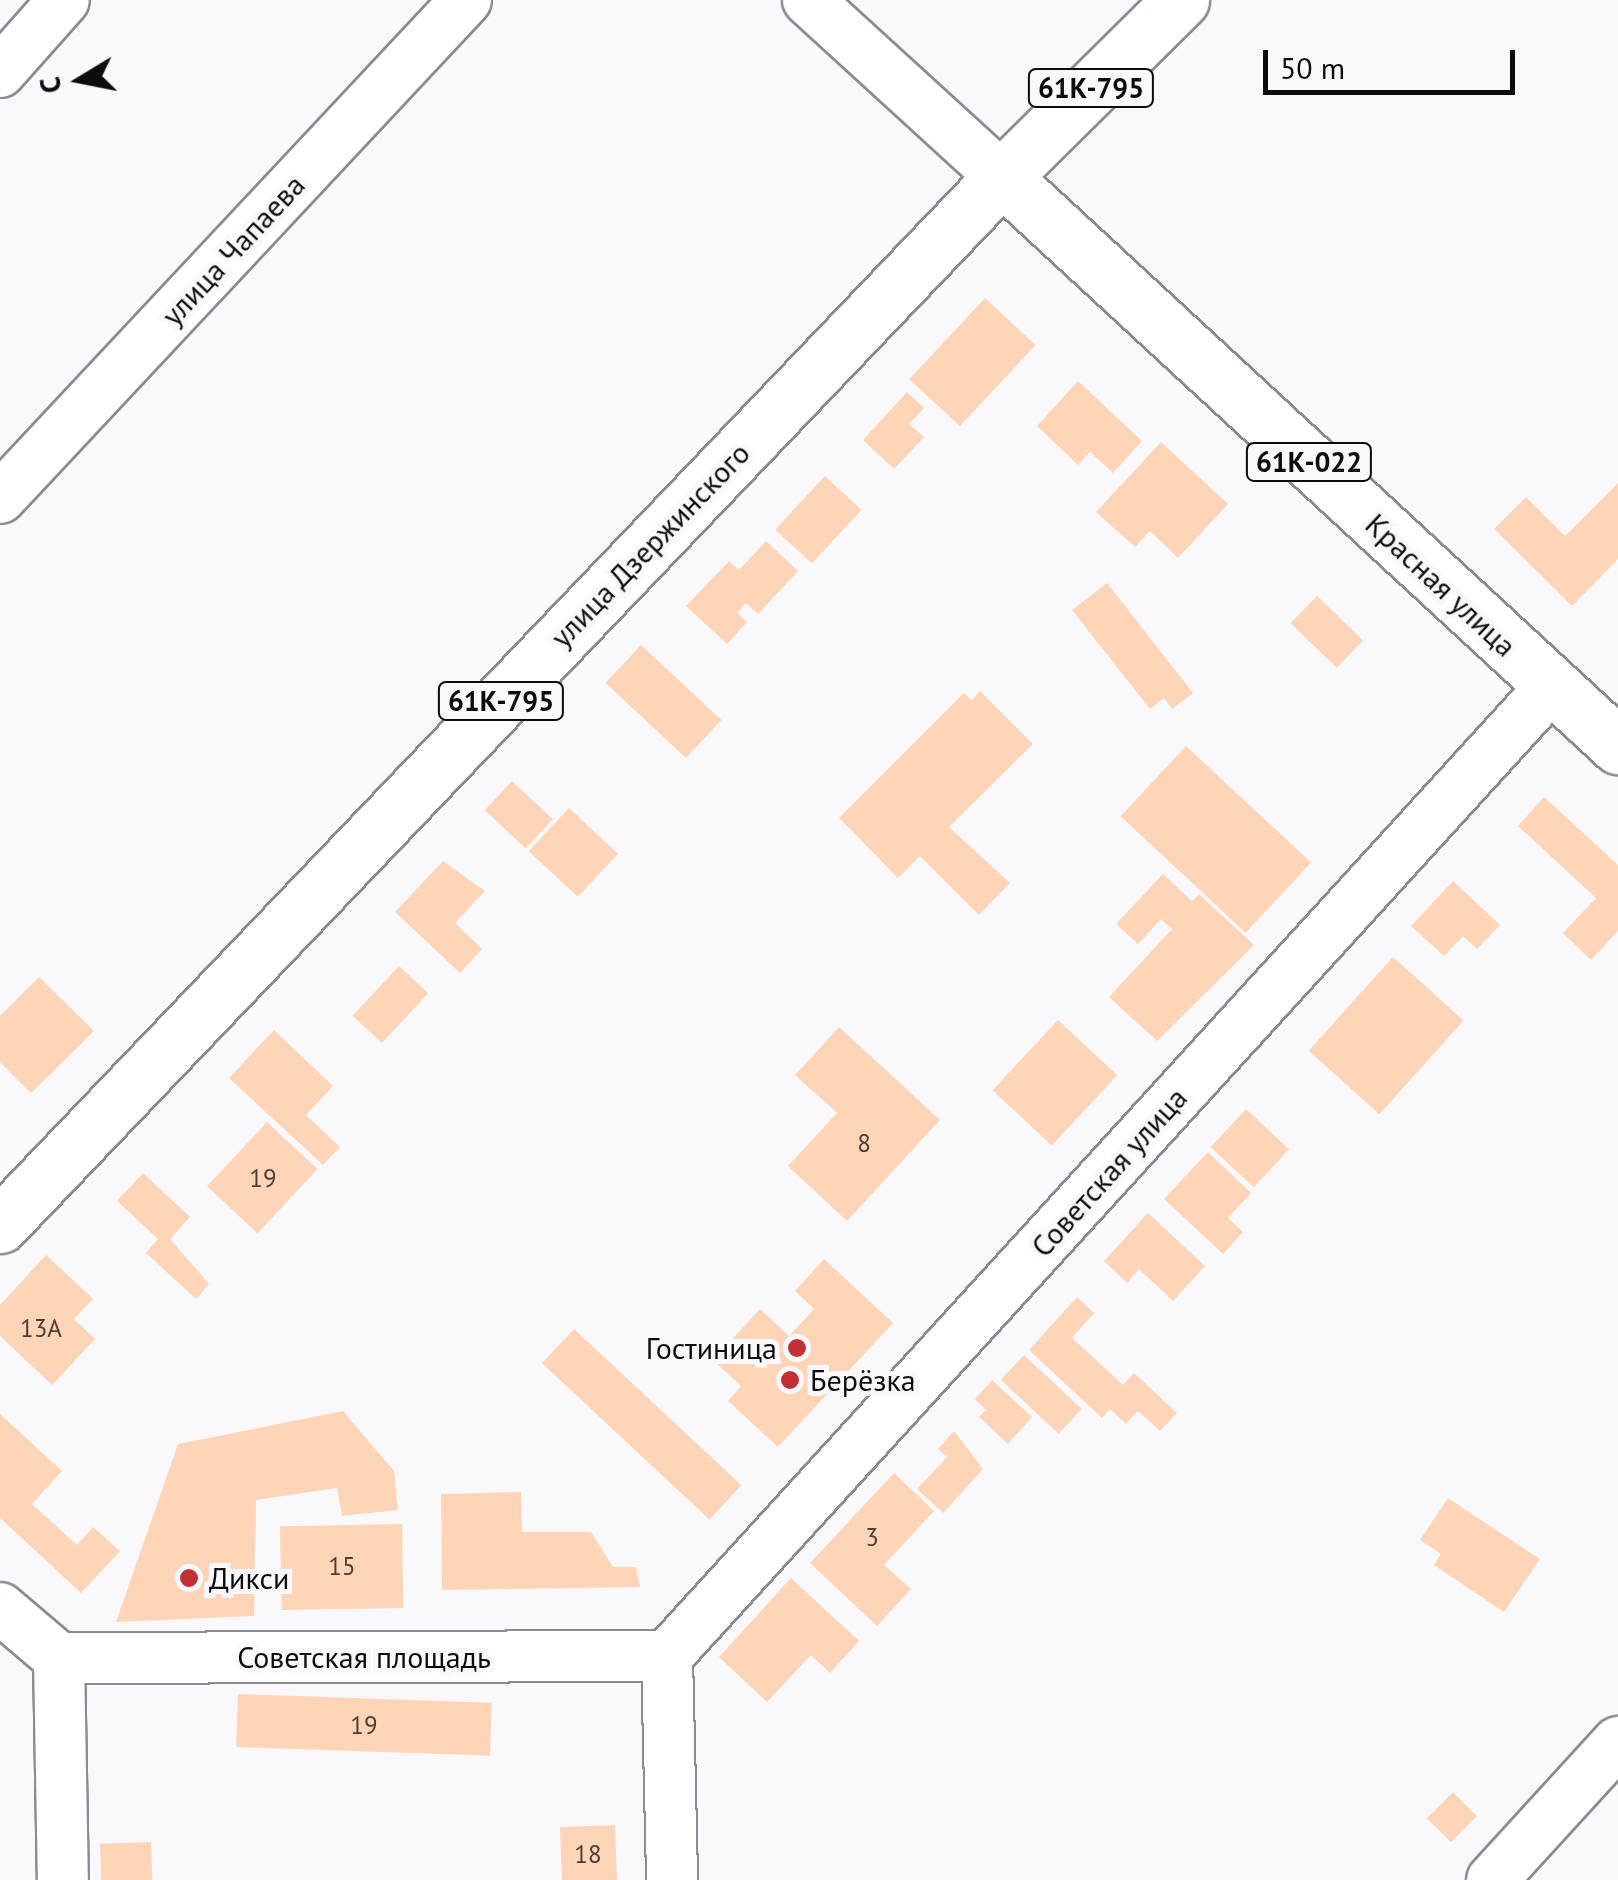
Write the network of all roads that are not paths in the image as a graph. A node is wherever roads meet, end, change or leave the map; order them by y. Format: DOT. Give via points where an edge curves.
graph roads {
  1 [pos="64,0"];
  2 [pos="466,0"];
  3 [pos="808,0"];
  4 [pos="1181,0"];
  5 [pos="0,72"];
  6 [pos="1002,177"];
  7 [pos="0,498"];
  8 [pos="1551,687"];
  9 [pos="1618,746"];
  10 [pos="0,1225"];
  11 [pos="0,1608"];
  12 [pos="667,1656"];
  13 [pos="59,1658"];
  14 [pos="1618,1742"];
  15 [pos="63,1880"];
  16 [pos="672,1880"];
  17 [pos="1492,1880"];
  1 -- 5 [label="street"];
  2 -- 7 [label="street, улица Чапаева"];
  3 -- 6 [label="street"];
  4 -- 6 [label="main road, улица Дзержинского / 61К-795"];
  6 -- 8 [label="main road, Красная улица / 61К-022"];
  6 -- 10 [label="main road, улица Дзержинского / 61К-795"];
  8 -- 9 [label="main road, Красная улица / 61К-022"];
  8 -- 12 [label="street, Советская улица"];
  11 -- 13 [label="street"];
  12 -- 13 [label="street, Советская площадь"];
  12 -- 16 [label="street"];
  13 -- 15 [label="street"];
  14 -- 17 [label="street"];
}
